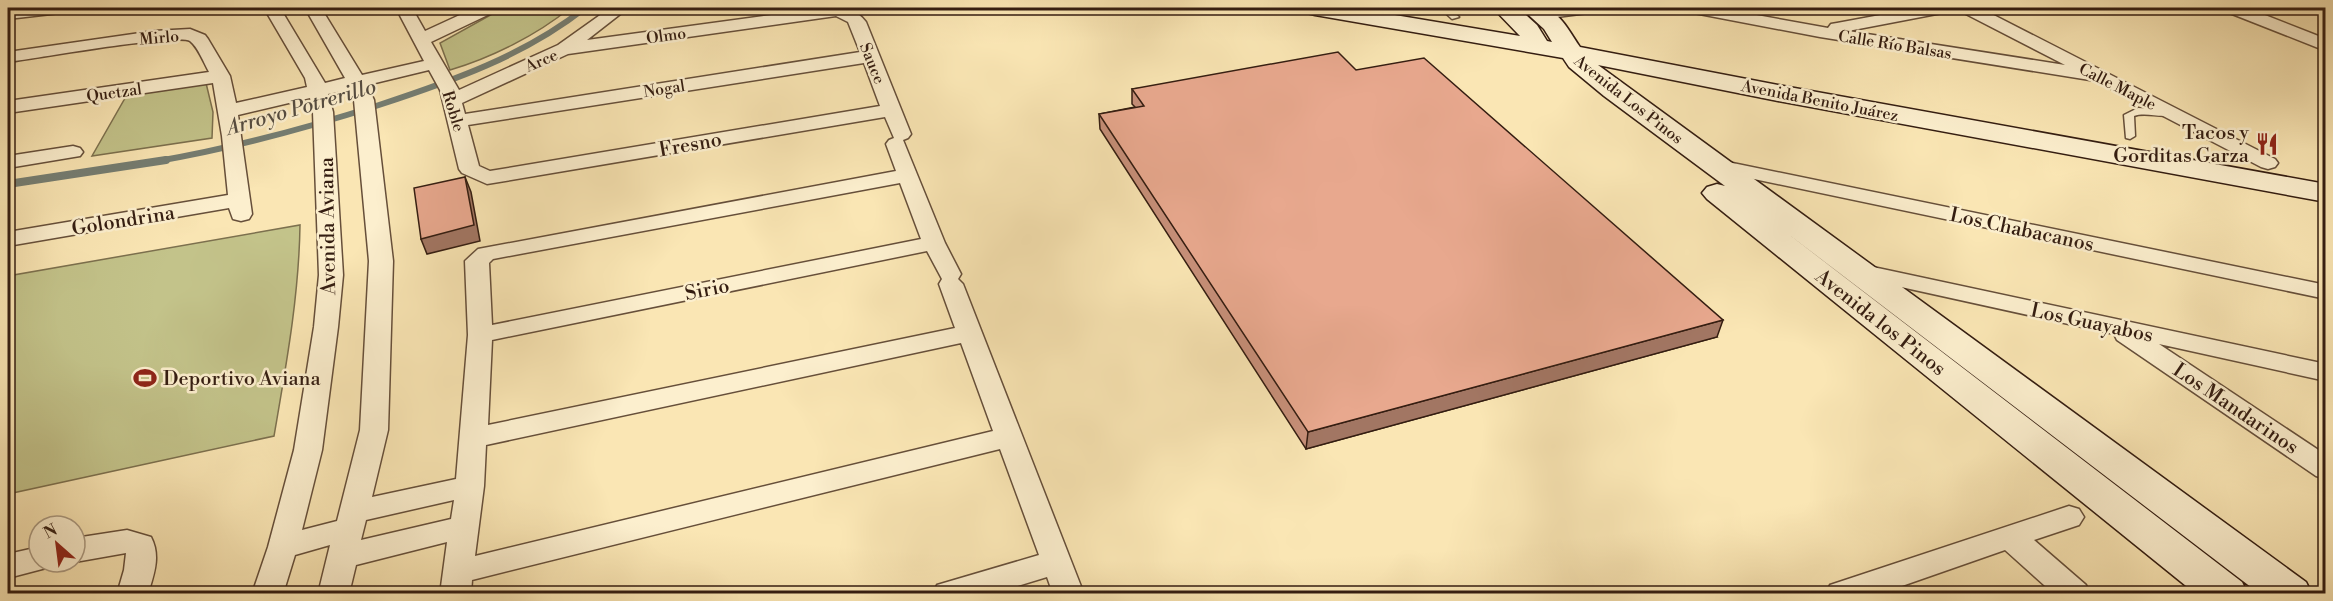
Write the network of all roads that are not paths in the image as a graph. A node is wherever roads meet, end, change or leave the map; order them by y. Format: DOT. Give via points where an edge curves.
graph roads {
  1 [pos="60,8"];
  2 [pos="272,8"];
  3 [pos="313,8"];
  4 [pos="404,8"];
  5 [pos="488,8"];
  6 [pos="620,8"];
  7 [pos="1315,8"];
  8 [pos="1400,8"];
  9 [pos="1505,8"];
  10 [pos="1588,8"];
  11 [pos="1694,8"];
  12 [pos="1941,8"];
  13 [pos="1968,8"];
  14 [pos="2233,8"];
  15 [pos="835,9"];
  16 [pos="1449,12"];
  17 [pos="8,14"];
  18 [pos="1545,31"];
  19 [pos="1820,32"];
  20 [pos="2325,46"];
  21 [pos="564,50"];
  22 [pos="871,56"];
  23 [pos="8,57"];
  24 [pos="437,70"];
  25 [pos="354,75"];
  26 [pos="221,76"];
  27 [pos="2097,76"];
  28 [pos="316,84"];
  29 [pos="226,104"];
  30 [pos="8,107"];
  31 [pos="892,110"];
  32 [pos="2172,113"];
  33 [pos="458,121"];
  34 [pos="2130,136"];
  35 [pos="1690,146"];
  36 [pos="73,152"];
  37 [pos="8,162"];
  38 [pos="2268,163"];
  39 [pos="1718,166"];
  40 [pos="2325,174"];
  41 [pos="908,175"];
  42 [pos="488,178"];
  43 [pos="2325,193"];
  44 [pos="240,207"];
  45 [pos="8,239"];
  46 [pos="934,243"];
  47 [pos="1859,271"];
  48 [pos="2325,292"];
  49 [pos="2116,328"];
  50 [pos="970,333"];
  51 [pos="480,334"];
  52 [pos="2325,373"];
  53 [pos="1009,437"];
  54 [pos="473,438"];
  55 [pos="2325,469"];
  56 [pos="470,486"];
  57 [pos="2069,517"];
  58 [pos="464,527"];
  59 [pos="349,532"];
  60 [pos="2010,537"];
  61 [pos="282,546"];
  62 [pos="87,547"];
  63 [pos="27,562"];
  64 [pos="1056,562"];
  65 [pos="8,566"];
  66 [pos="456,583"];
  67 [pos="132,594"];
  68 [pos="267,594"];
  69 [pos="333,594"];
  70 [pos="948,594"];
  71 [pos="1069,594"];
  72 [pos="1841,594"];
  73 [pos="2075,594"];
  74 [pos="2227,594"];
  75 [pos="2290,594"];
  1 -- 17 [label="street"];
  2 -- 28 [label="street, Avenida Aviana"];
  3 -- 25 [label="street"];
  4 -- 24 [label="street, Roble"];
  5 -- 24 [label="street"];
  6 -- 21 [label="street, Arce"];
  7 -- 18 [label="street, Avenida Benito Juárez"];
  8 -- 16 [label="street, Avenida Benito Juárez"];
  9 -- 18 [label="street"];
  10 -- 18 [label="street"];
  11 -- 19 [label="street, Calle Río Balsas"];
  12 -- 19 [label="street"];
  13 -- 27 [label="street, Calle Maple"];
  14 -- 20 [label="street"];
  15 -- 21 [label="street, Olmo"];
  15 -- 22 [label="street, Sauce" via="853,16"];
  16 -- 18 [label="street, Avenida Benito Juárez"];
  18 -- 34 [label="street, Avenida Benito Juárez"];
  18 -- 35 [label="street, Avenida Los Pinos" via="1613,90"];
  18 -- 43 [label="street, Avenida Benito Juárez" via="1778,93"];
  18 -- 74 [label="street, Avenida los Pinos" via="1551,62 1572,81"];
  19 -- 27 [label="street, Calle Río Balsas"];
  21 -- 24 [label="street, Arce"];
  22 -- 31 [label="street, Sauce"];
  22 -- 33 [label="street, Nogal"];
  23 -- 26 [label="street, Mirlo" via="190,34 200,39"];
  24 -- 25 [label="street"];
  24 -- 33 [label="street, Roble"];
  25 -- 28 [label="street"];
  25 -- 59 [label="street" via="366,112 381,261 374,430"];
  26 -- 29 [label="street, Mirlo"];
  26 -- 30 [label="street, Quetzal"];
  27 -- 32 [label="street, Calle Maple"];
  28 -- 29 [label="street"];
  28 -- 61 [label="street, Avenida Aviana" via="324,124 331,275 308,450"];
  29 -- 44 [label="street, Mirlo"];
  31 -- 41 [label="street, Sauce"];
  31 -- 42 [label="street, Fresno"];
  32 -- 34 [label="lane" via="2138,111 2129,115"];
  32 -- 38 [label="street, Calle Maple"];
  33 -- 42 [label="street, Roble" via="469,169"];
  34 -- 38 [label="street, Avenida Benito Juárez"];
  35 -- 39 [label="street, Avenida los Pinos"];
  36 -- 37 [label="street"];
  38 -- 40 [label="street, Avenida Benito Juárez"];
  39 -- 47 [label="street, Avenida los Pinos"];
  39 -- 48 [label="street, Los Chabacanos"];
  41 -- 46 [label="street, Sauce"];
  41 -- 51 [label="street" via="486,254 477,261"];
  44 -- 45 [label="street, Golondrina"];
  46 -- 50 [label="street, Sauce"];
  46 -- 51 [label="street, Sirio"];
  47 -- 49 [label="street, Los Guayabos"];
  47 -- 75 [label="street, Avenida los Pinos"];
  49 -- 52 [label="street, Los Guayabos"];
  49 -- 55 [label="street, Los Mandarinos"];
  50 -- 53 [label="street, Sauce"];
  50 -- 54 [label="street"];
  51 -- 54 [label="street"];
  53 -- 64 [label="street, Sauce"];
  53 -- 66 [label="street"];
  54 -- 56 [label="street"];
  56 -- 58 [label="street"];
  56 -- 59 [label="street"];
  57 -- 60 [label="street"];
  58 -- 59 [label="street"];
  58 -- 66 [label="street"];
  59 -- 61 [label="street"];
  59 -- 69 [label="street"];
  60 -- 72 [label="street"];
  60 -- 73 [label="street"];
  61 -- 68 [label="street, Avenida Aviana"];
  62 -- 67 [label="street" via="127,541 140,545 140,573"];
  63 -- 65 [label="street"];
  64 -- 70 [label="street"];
  64 -- 71 [label="street, Sauce"];
}
